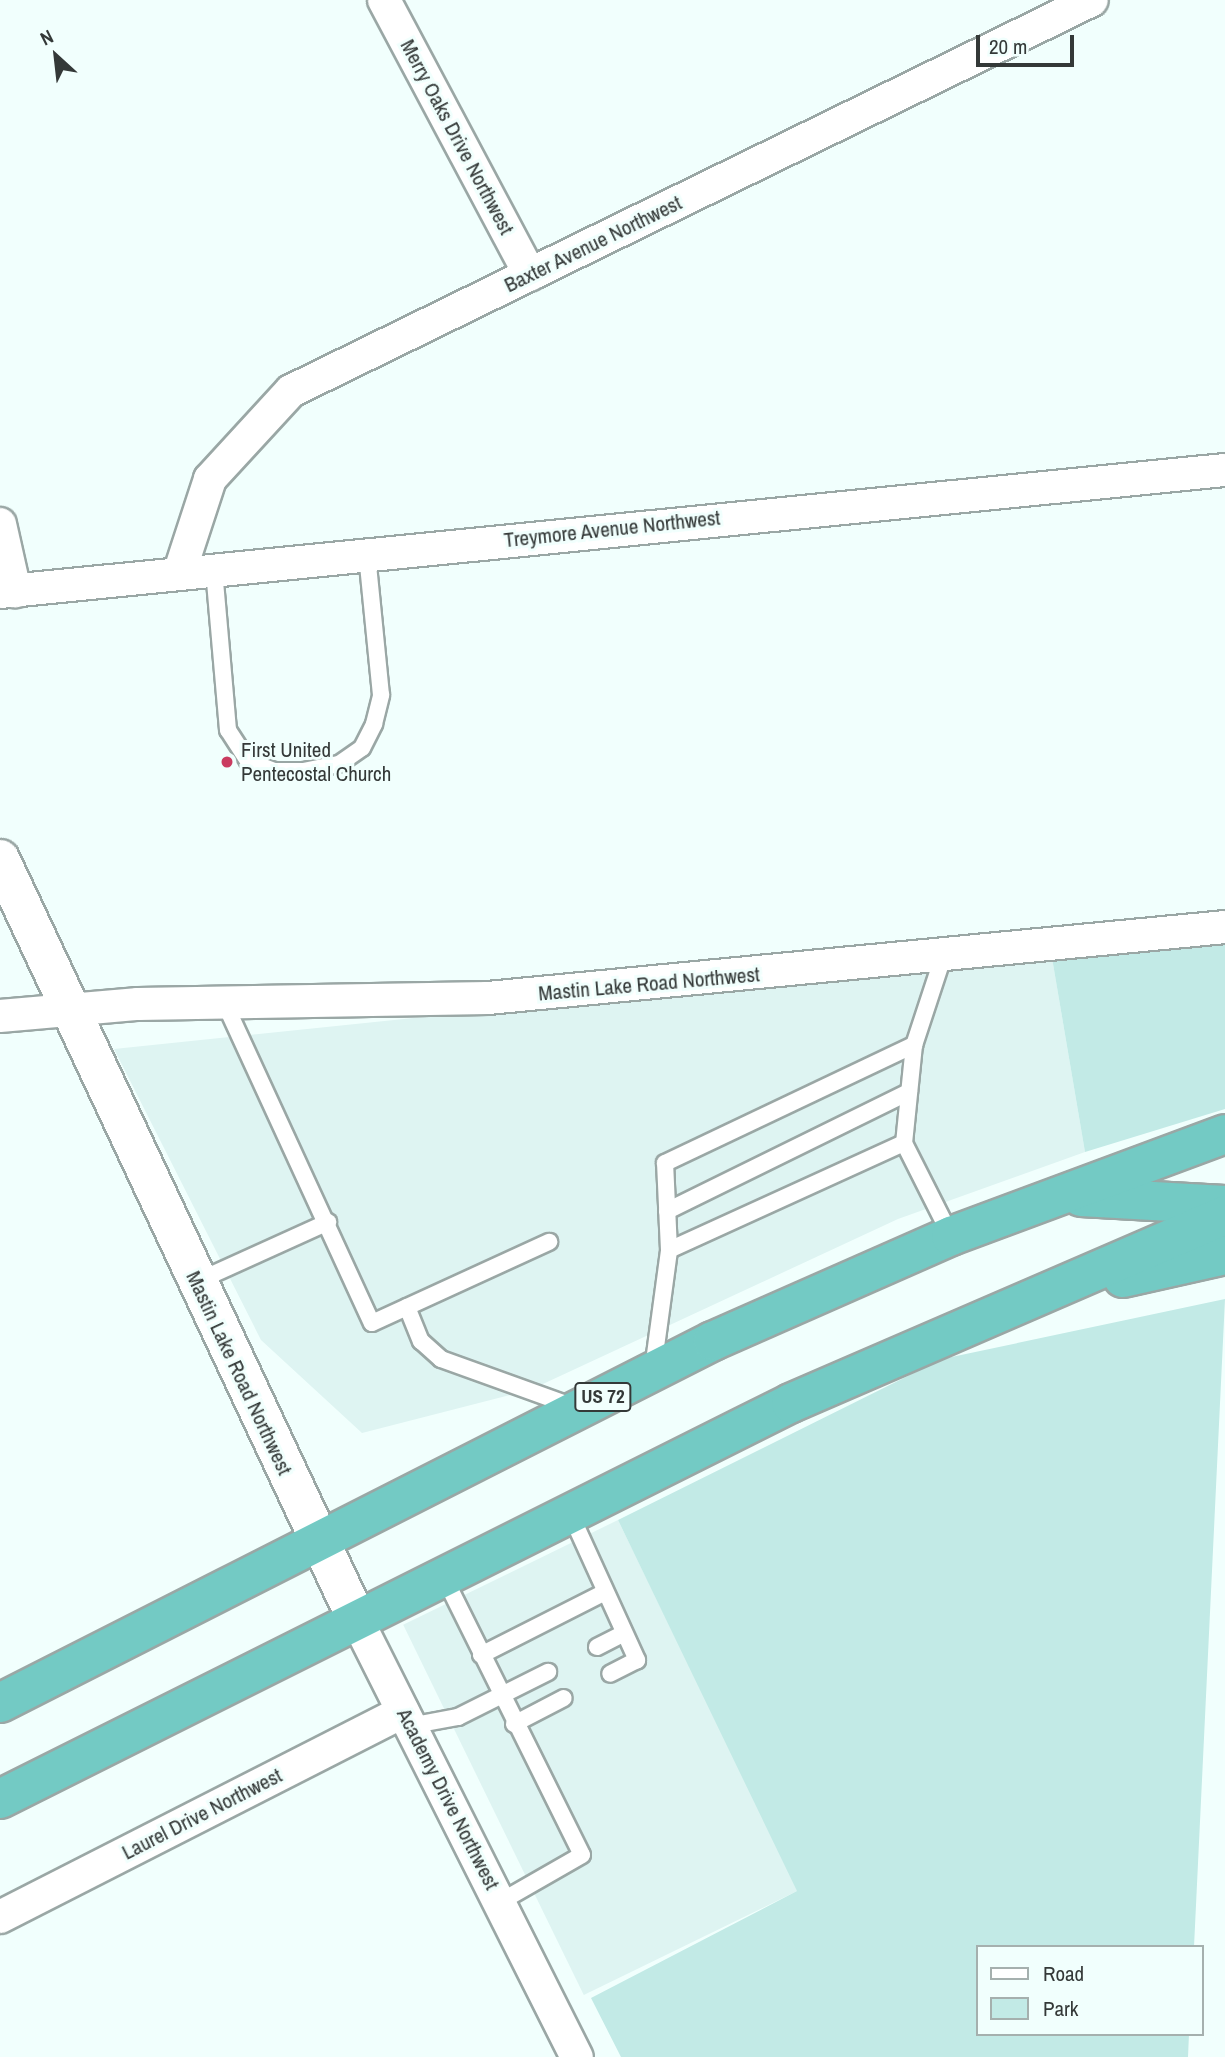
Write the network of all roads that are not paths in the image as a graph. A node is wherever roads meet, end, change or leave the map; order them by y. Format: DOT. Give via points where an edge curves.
graph roads {
  1 [pos="384,0"];
  2 [pos="1092,0"];
  3 [pos="530,275"];
  4 [pos="1225,470"];
  5 [pos="0,524"];
  6 [pos="367,554"];
  7 [pos="214,570"];
  8 [pos="179,574"];
  9 [pos="7,592"];
  10 [pos="0,859"];
  11 [pos="1225,927"];
  12 [pos="944,954"];
  13 [pos="226,1006"];
  14 [pos="72,1014"];
  15 [pos="0,1016"];
  16 [pos="914,1045"];
  17 [pos="909,1092"];
  18 [pos="1225,1134"];
  19 [pos="904,1143"];
  20 [pos="1046,1200"];
  21 [pos="1225,1205"];
  22 [pos="667,1210"];
  23 [pos="1225,1215"];
  24 [pos="328,1222"];
  25 [pos="951,1236"];
  26 [pos="549,1242"];
  27 [pos="669,1250"];
  28 [pos="1225,1255"];
  29 [pos="196,1282"];
  30 [pos="407,1307"];
  31 [pos="976,1320"];
  32 [pos="653,1372"];
  33 [pos="580,1409"];
  34 [pos="570,1513"];
  35 [pos="318,1542"];
  36 [pos="444,1577"];
  37 [pos="606,1592"];
  38 [pos="357,1620"];
  39 [pos="624,1633"];
  40 [pos="597,1647"];
  41 [pos="481,1655"];
  42 [pos="548,1672"];
  43 [pos="610,1674"];
  44 [pos="503,1696"];
  45 [pos="564,1698"];
  46 [pos="0,1703"];
  47 [pos="406,1719"];
  48 [pos="514,1724"];
  49 [pos="0,1799"];
  50 [pos="500,1902"];
  51 [pos="0,1917"];
  52 [pos="577,2057"];
  1 -- 3 [label="street, Merry Oaks Drive Northwest"];
  2 -- 3 [label="street, Baxter Avenue Northwest"];
  3 -- 8 [label="street, Baxter Avenue Northwest" via="291,391 210,479"];
  4 -- 6 [label="street, Treymore Avenue Northwest"];
  5 -- 9 [label="street"];
  6 -- 7 [label="street, Treymore Avenue Northwest"];
  6 -- 7 [label="lane" via="381,695 374,724 362,748 339,764 303,771 274,771 248,761 228,730"];
  7 -- 8 [label="street, Treymore Avenue Northwest"];
  8 -- 9 [label="street, Treymore Avenue Northwest"];
  10 -- 14 [label="street, Mastin Lake Road Northwest"];
  11 -- 12 [label="street, Mastin Lake Road Northwest"];
  12 -- 13 [label="street, Mastin Lake Road Northwest" via="488,998"];
  12 -- 16 [label="lane"];
  13 -- 14 [label="street, Mastin Lake Road Northwest" via="138,1004"];
  13 -- 24 [label="lane"];
  14 -- 15 [label="street"];
  14 -- 29 [label="street, Mastin Lake Road Northwest"];
  16 -- 17 [label="lane"];
  16 -- 22 [label="lane" via="665,1163"];
  17 -- 19 [label="lane"];
  17 -- 22 [label="lane"];
  18 -- 20 [label="highway, US 72"];
  19 -- 25 [label="lane"];
  19 -- 27 [label="lane"];
  20 -- 21 [label="highway" via="1150,1196"];
  20 -- 25 [label="highway, US 72"];
  22 -- 27 [label="lane"];
  23 -- 31 [label="highway"];
  24 -- 29 [label="lane"];
  24 -- 30 [label="lane" via="372,1323"];
  25 -- 32 [label="highway, US 72"];
  26 -- 30 [label="lane"];
  27 -- 32 [label="lane"];
  28 -- 31 [label="highway"];
  29 -- 35 [label="street, Mastin Lake Road Northwest"];
  30 -- 33 [label="lane" via="421,1341 441,1359"];
  31 -- 34 [label="highway"];
  32 -- 33 [label="highway, US 72"];
  33 -- 35 [label="highway, US 72"];
  34 -- 36 [label="highway"];
  34 -- 37 [label="lane"];
  35 -- 38 [label="street, Academy Drive Northwest"];
  35 -- 46 [label="highway, US 72"];
  36 -- 38 [label="highway"];
  36 -- 41 [label="lane"];
  37 -- 39 [label="lane"];
  37 -- 41 [label="lane"];
  38 -- 47 [label="street, Academy Drive Northwest"];
  38 -- 49 [label="highway"];
  39 -- 40 [label="lane"];
  39 -- 43 [label="lane" via="637,1660"];
  41 -- 44 [label="lane"];
  42 -- 44 [label="lane"];
  44 -- 47 [label="lane" via="458,1717"];
  44 -- 48 [label="lane"];
  45 -- 48 [label="lane"];
  47 -- 50 [label="street, Academy Drive Northwest"];
  47 -- 51 [label="street, Laurel Drive Northwest"];
  48 -- 50 [label="lane" via="582,1855"];
  50 -- 52 [label="street, Academy Drive Northwest"];
}
